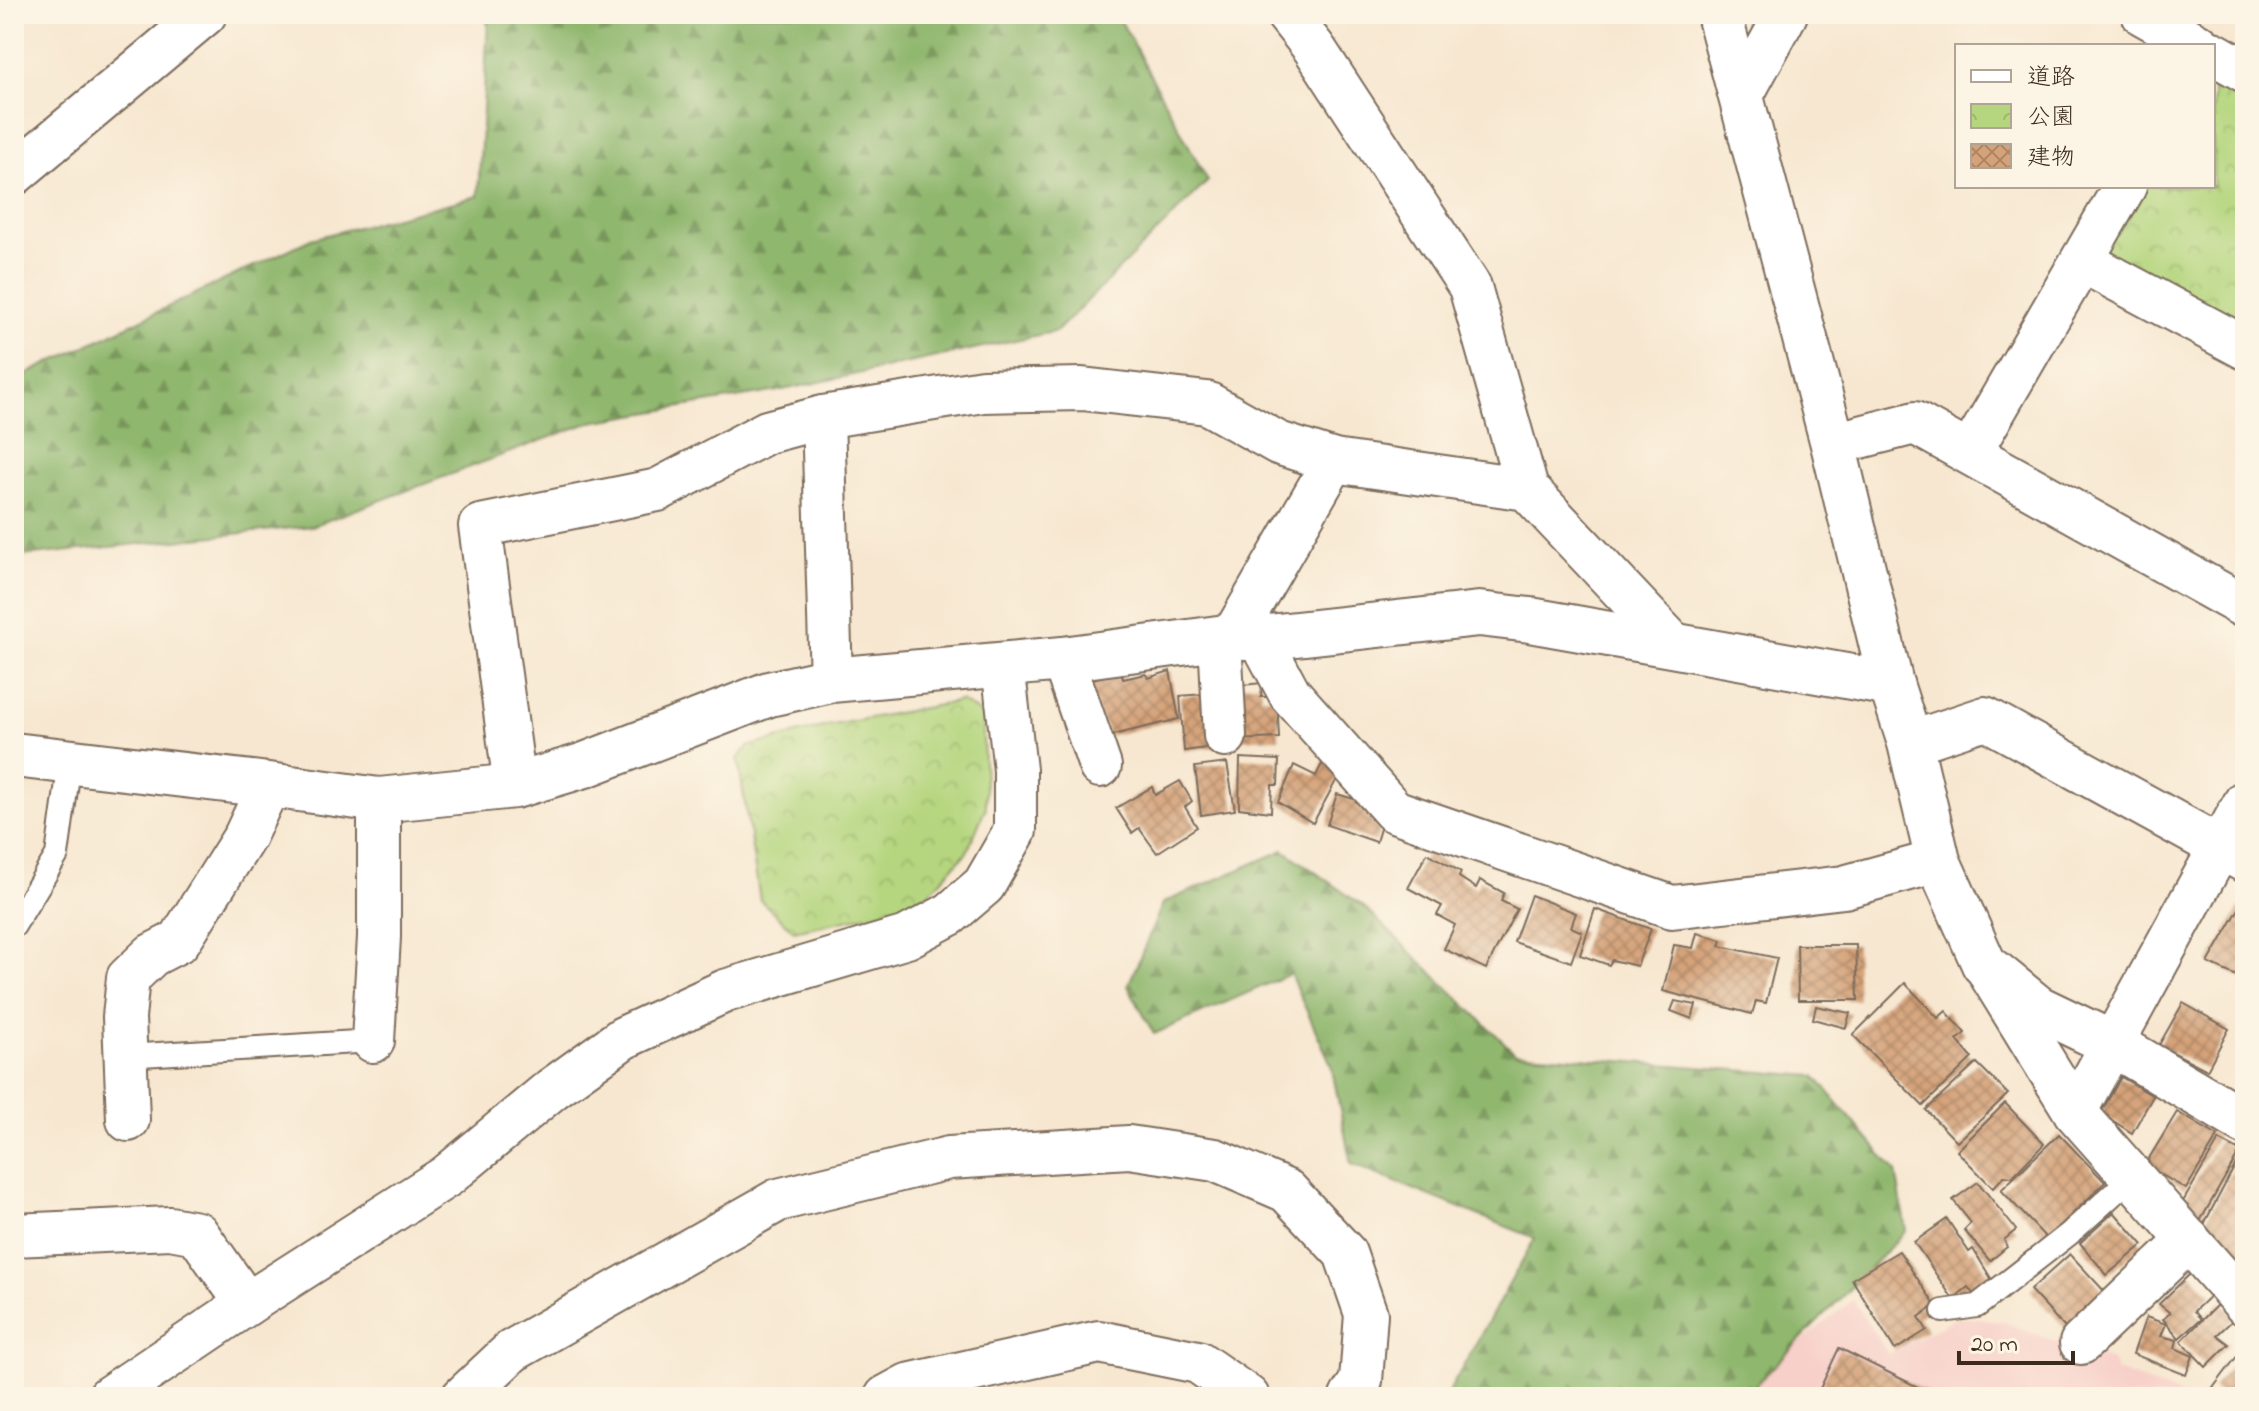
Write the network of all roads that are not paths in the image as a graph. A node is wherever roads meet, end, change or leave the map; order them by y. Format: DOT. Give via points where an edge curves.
graph roads {
  1 [pos="205,14"];
  2 [pos="1287,14"];
  3 [pos="1719,14"];
  4 [pos="1786,14"];
  5 [pos="2143,14"];
  6 [pos="2196,44"];
  7 [pos="2215,54"];
  8 [pos="2245,71"];
  9 [pos="1741,97"];
  10 [pos="14,174"];
  11 [pos="2124,188"];
  12 [pos="2082,261"];
  13 [pos="2245,348"];
  14 [pos="823,417"];
  15 [pos="1833,444"];
  16 [pos="1970,453"];
  17 [pos="1334,461"];
  18 [pos="1527,489"];
  19 [pos="2245,607"];
  20 [pos="1238,637"];
  21 [pos="1674,645"];
  22 [pos="1063,659"];
  23 [pos="1003,665"];
  24 [pos="831,680"];
  25 [pos="1891,684"];
  26 [pos="1225,736"];
  27 [pos="1910,743"];
  28 [pos="14,755"];
  29 [pos="70,761"];
  30 [pos="1100,766"];
  31 [pos="269,785"];
  32 [pos="515,786"];
  33 [pos="379,800"];
  34 [pos="2245,802"];
  35 [pos="2233,854"];
  36 [pos="1938,861"];
  37 [pos="14,926"];
  38 [pos="1984,964"];
  39 [pos="373,1041"];
  40 [pos="2113,1044"];
  41 [pos="125,1056"];
  42 [pos="2075,1112"];
  43 [pos="128,1120"];
  44 [pos="2245,1122"];
  45 [pos="2132,1177"];
  46 [pos="14,1235"];
  47 [pos="2189,1240"];
  48 [pos="247,1304"];
  49 [pos="2245,1304"];
  50 [pos="1943,1311"];
  51 [pos="2081,1343"];
  52 [pos="109,1397"];
  53 [pos="463,1397"];
  54 [pos="886,1397"];
  55 [pos="1248,1397"];
  56 [pos="1351,1397"];
  1 -- 10 [label="street"];
  2 -- 18 [label="street" via="1470,287"];
  3 -- 9 [label="street"];
  4 -- 9 [label="street"];
  5 -- 6 [label="street"];
  7 -- 8 [label="street"];
  9 -- 15 [label="street"];
  11 -- 12 [label="street"];
  12 -- 13 [label="street"];
  12 -- 16 [label="street"];
  14 -- 17 [label="street" via="983,391 1082,389 1207,403 1278,443"];
  14 -- 24 [label="street"];
  14 -- 32 [label="street" via="767,432 658,490 480,526"];
  15 -- 16 [label="street" via="1915,423"];
  15 -- 25 [label="street"];
  16 -- 19 [label="street"];
  17 -- 18 [label="street"];
  17 -- 20 [label="street"];
  18 -- 21 [label="street"];
  20 -- 21 [label="street" via="1479,614"];
  20 -- 22 [label="street"];
  20 -- 26 [label="street"];
  20 -- 36 [label="street" via="1394,811 1672,907 1844,887"];
  21 -- 25 [label="street"];
  22 -- 23 [label="street"];
  22 -- 30 [label="street"];
  23 -- 24 [label="street"];
  23 -- 48 [label="street" via="1015,770 1015,831 984,885 950,914 907,937 725,991 623,1038 447,1176"];
  24 -- 32 [label="street" via="769,694 585,765"];
  25 -- 27 [label="street"];
  27 -- 35 [label="street" via="1985,718"];
  27 -- 36 [label="street"];
  28 -- 29 [label="street"];
  29 -- 31 [label="street"];
  29 -- 37 [label="lane" via="57,855"];
  31 -- 33 [label="street"];
  31 -- 41 [label="street" via="245,836 179,941 152,955 128,978"];
  32 -- 33 [label="street"];
  33 -- 39 [label="street"];
  34 -- 35 [label="street"];
  35 -- 40 [label="street"];
  36 -- 38 [label="street"];
  38 -- 40 [label="street" via="2038,1008"];
  38 -- 42 [label="street"];
  39 -- 41 [label="lane"];
  40 -- 42 [label="street"];
  40 -- 44 [label="street"];
  41 -- 43 [label="street"];
  42 -- 45 [label="street"];
  45 -- 47 [label="street"];
  45 -- 50 [label="lane" via="1977,1306"];
  46 -- 48 [label="street" via="170,1228 197,1233"];
  47 -- 49 [label="street"];
  47 -- 51 [label="street"];
  48 -- 52 [label="street"];
  53 -- 56 [label="street" via="512,1351 778,1200 949,1158 1129,1147 1215,1160 1287,1191 1345,1253 1366,1314 1361,1381"];
  54 -- 55 [label="street" via="908,1385 1099,1342 1198,1362"];
}
